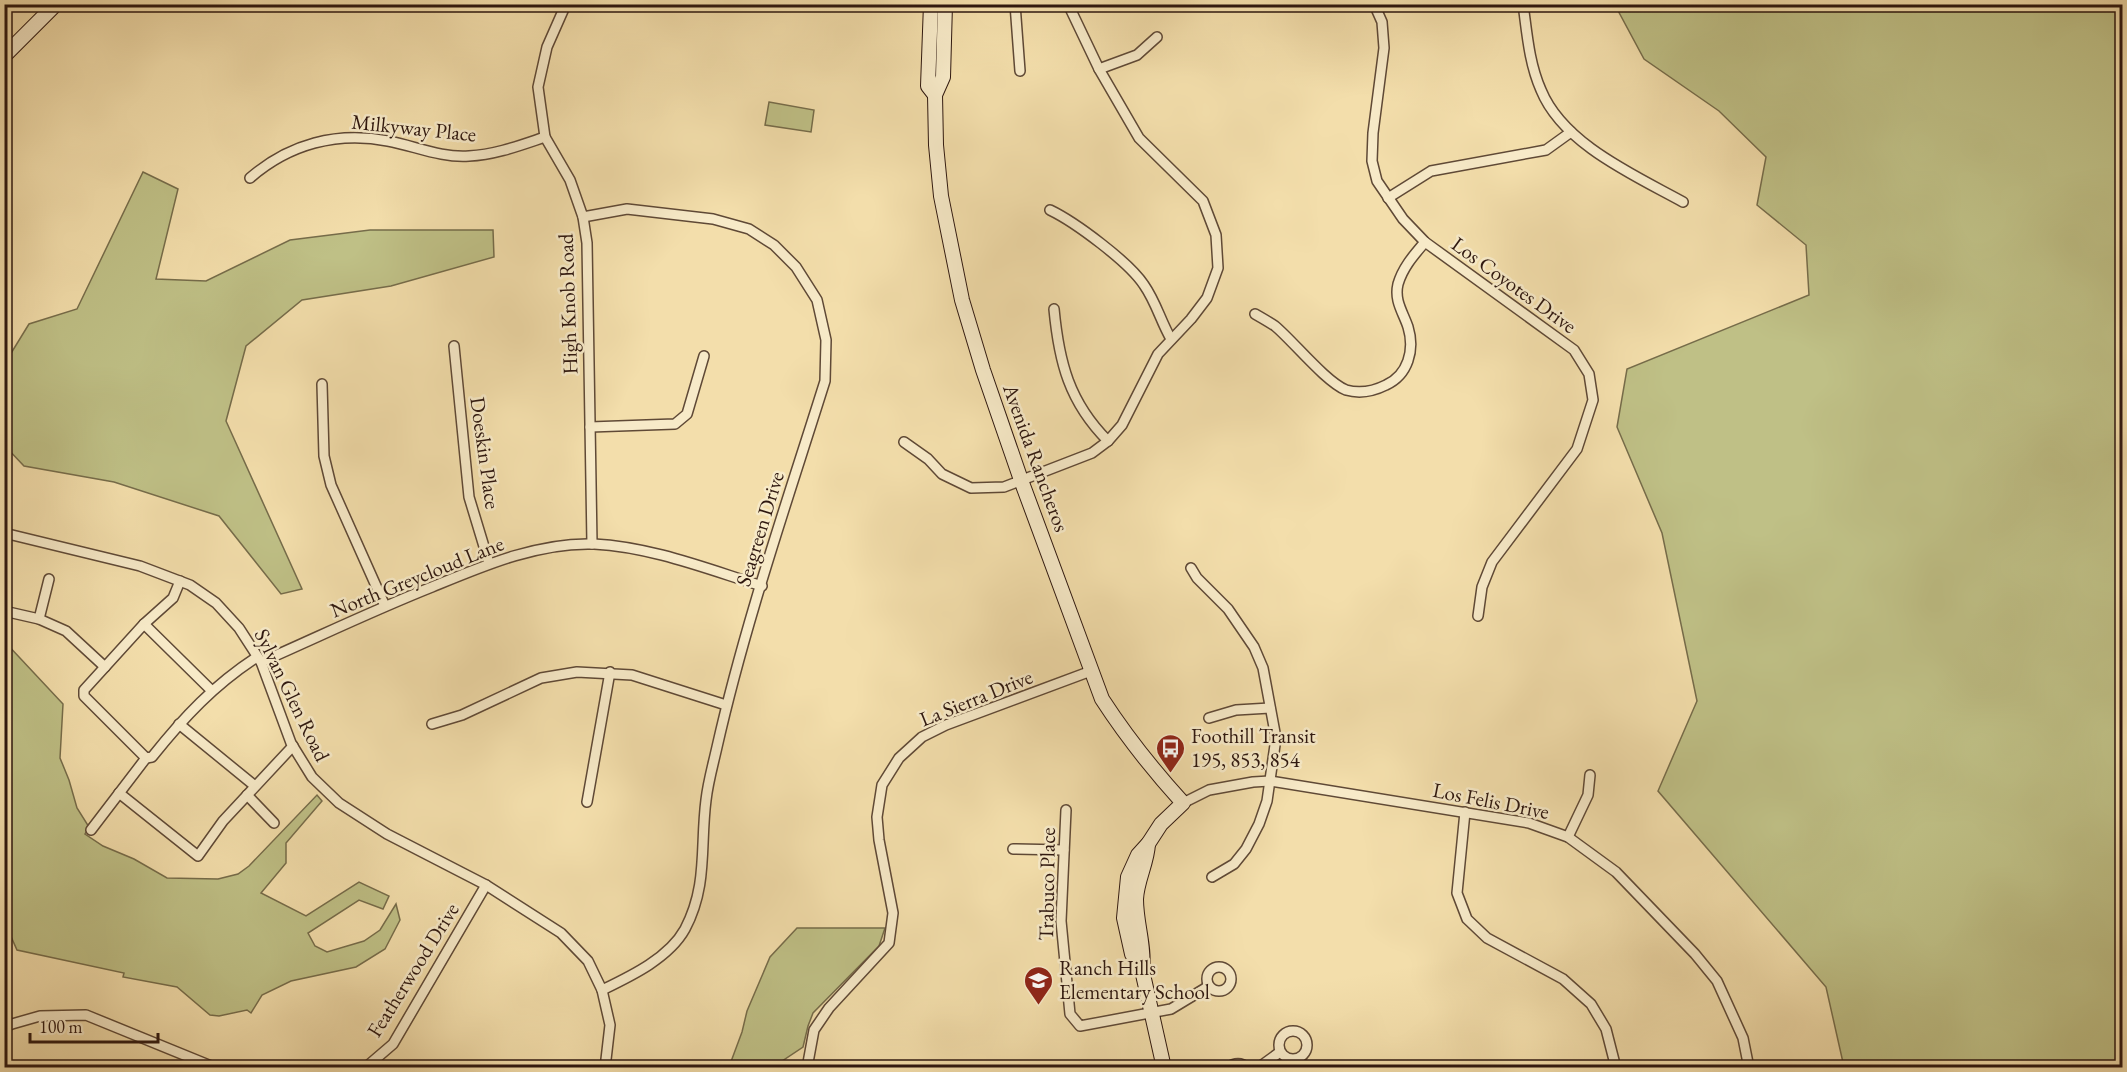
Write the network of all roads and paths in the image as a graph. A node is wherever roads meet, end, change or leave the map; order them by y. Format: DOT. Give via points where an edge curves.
graph roads {
  1 [pos="56,4"];
  2 [pos="566,4"];
  3 [pos="931,4"];
  4 [pos="945,4"];
  5 [pos="1015,4"];
  6 [pos="1068,4"];
  7 [pos="1374,4"];
  8 [pos="1523,4"];
  9 [pos="1157,37"];
  10 [pos="4,56"];
  11 [pos="1099,69"];
  12 [pos="1020,71"];
  13 [pos="935,95"];
  14 [pos="1571,132"];
  15 [pos="545,137"];
  16 [pos="250,178"];
  17 [pos="1388,198"];
  18 [pos="1683,201"];
  19 [pos="1050,210"];
  20 [pos="583,217"];
  21 [pos="1425,242"];
  22 [pos="1054,309"];
  23 [pos="1255,314"];
  24 [pos="1171,339"];
  25 [pos="454,346"];
  26 [pos="704,356"];
  27 [pos="322,384"];
  28 [pos="590,427"];
  29 [pos="1107,441"];
  30 [pos="904,442"];
  31 [pos="1021,480"];
  32 [pos="4,533"];
  33 [pos="592,544"];
  34 [pos="489,563"];
  35 [pos="1191,568"];
  36 [pos="49,579"];
  37 [pos="180,581"];
  38 [pos="762,586"];
  39 [pos="385,606"];
  40 [pos="4,611"];
  41 [pos="1478,616"];
  42 [pos="39,619"];
  43 [pos="144,624"];
  44 [pos="259,660"];
  45 [pos="105,666"];
  46 [pos="1091,671"];
  47 [pos="610,672"];
  48 [pos="211,690"];
  49 [pos="726,705"];
  50 [pos="1270,708"];
  51 [pos="1209,718"];
  52 [pos="178,724"];
  53 [pos="432,724"];
  54 [pos="293,746"];
  55 [pos="146,758"];
  56 [pos="1590,775"];
  57 [pos="1270,781"];
  58 [pos="255,786"];
  59 [pos="119,793"];
  60 [pos="247,795"];
  61 [pos="587,802"];
  62 [pos="1183,803"];
  63 [pos="1066,810"];
  64 [pos="1465,812"];
  65 [pos="274,823"];
  66 [pos="91,830"];
  67 [pos="1568,837"];
  68 [pos="1013,849"];
  69 [pos="1064,850"];
  70 [pos="1212,877"];
  71 [pos="486,885"];
  72 [pos="1209,986"];
  73 [pos="602,990"];
  74 [pos="1152,1014"];
  75 [pos="4,1028"];
  76 [pos="1280,1052"];
  77 [pos="1298,1057"];
  78 [pos="216,1068"];
  79 [pos="365,1068"];
  80 [pos="606,1068"];
  81 [pos="807,1068"];
  82 [pos="1164,1068"];
  83 [pos="1227,1068"];
  84 [pos="1248,1068"];
  85 [pos="1258,1068"];
  86 [pos="1301,1068"];
  87 [pos="1616,1068"];
  88 [pos="1749,1068"];
  1 -- 10 [label="main road"];
  2 -- 15 [label="street, High Knob Road" via="547,47 538,87"];
  3 -- 13 [label="main road, Avenida Rancheros" via="928,86"];
  4 -- 13 [label="main road, Avenida Rancheros" via="943,77"];
  5 -- 12 [label="street"];
  6 -- 11 [label="street"];
  7 -- 17 [label="street, Los Coyotes Drive" via="1382,22 1383,48 1372,161 1377,181"];
  8 -- 14 [label="street" via="1531,59 1541,91 1553,113"];
  9 -- 11 [label="street" via="1137,55"];
  11 -- 24 [label="street" via="1139,138 1203,201 1216,235 1218,268 1207,298"];
  13 -- 31 [label="main road, Avenida Rancheros" via="940,196 962,300"];
  14 -- 17 [label="street" via="1546,150 1431,171"];
  14 -- 18 [label="street" via="1611,161"];
  15 -- 16 [label="street, Milkyway Place" via="504,151 469,156 428,152 387,140 343,138 302,145 268,163"];
  15 -- 20 [label="street, High Knob Road" via="570,180"];
  17 -- 21 [label="street, Los Coyotes Drive"];
  19 -- 24 [label="street" via="1073,222 1133,272 1151,297"];
  20 -- 28 [label="street, High Knob Road" via="587,243"];
  20 -- 38 [label="street, Seagreen Drive" via="627,209 713,219 749,229 774,245 794,266 816,300 826,340 825,381"];
  21 -- 23 [label="street" via="1407,263 1398,285 1397,304 1408,327 1411,348 1407,366 1394,381 1372,392 1346,390"];
  21 -- 41 [label="street, Los Coyotes Drive" via="1574,350 1589,374 1593,400 1577,449 1492,562 1482,587"];
  22 -- 29 [label="street" via="1065,375 1082,411"];
  24 -- 29 [label="street" via="1158,354 1122,425"];
  25 -- 34 [label="street, Doeskin Place" via="468,497"];
  26 -- 28 [label="street" via="687,414 675,424"];
  27 -- 39 [label="street" via="324,456 331,485"];
  28 -- 33 [label="street, High Knob Road"];
  29 -- 31 [label="street" via="1092,453"];
  30 -- 31 [label="street" via="942,474 971,488 1004,487"];
  31 -- 46 [label="main road, Avenida Rancheros"];
  32 -- 37 [label="street, Sylvan Glen Road" via="140,566"];
  33 -- 34 [label="street, North Greycloud Lane" via="550,548"];
  33 -- 38 [label="street, North Greycloud Lane" via="637,548"];
  34 -- 39 [label="street, North Greycloud Lane"];
  35 -- 50 [label="street" via="1228,609 1254,647 1263,668"];
  36 -- 42 [label="street"];
  37 -- 43 [label="street" via="172,598"];
  37 -- 44 [label="street, Sylvan Glen Road" via="216,603 239,628"];
  38 -- 49 [label="street, Seagreen Drive"];
  39 -- 44 [label="street, North Greycloud Lane"];
  40 -- 42 [label="street"];
  42 -- 45 [label="street" via="66,631"];
  43 -- 45 [label="street"];
  43 -- 48 [label="street"];
  44 -- 48 [label="street, North Greycloud Lane"];
  44 -- 54 [label="street, Sylvan Glen Road"];
  45 -- 55 [label="street" via="84,690 84,696"];
  46 -- 62 [label="main road, Avenida Rancheros" via="1102,699 1123,731"];
  46 -- 81 [label="street, La Sierra Drive" via="946,725 922,737 898,758 882,785 877,817 893,913 889,943 829,1008 814,1030"];
  47 -- 49 [label="street" via="633,675"];
  47 -- 53 [label="street" via="541,678 462,715"];
  47 -- 61 [label="street"];
  48 -- 52 [label="street, North Greycloud Lane"];
  49 -- 73 [label="street, Seagreen Drive" via="706,801 698,902 684,931 661,955"];
  50 -- 51 [label="street"];
  50 -- 57 [label="street" via="1276,738"];
  52 -- 55 [label="street, North Greycloud Lane"];
  52 -- 58 [label="street"];
  54 -- 58 [label="street"];
  54 -- 71 [label="street, Sylvan Glen Road" via="312,777 339,803 387,834"];
  55 -- 59 [label="street, North Greycloud Lane"];
  56 -- 67 [label="street" via="1588,795"];
  57 -- 62 [label="street, Los Felis Drive" via="1209,790"];
  57 -- 64 [label="street, Los Felis Drive"];
  57 -- 70 [label="street" via="1259,824 1246,849 1234,864"];
  58 -- 60 [label="street"];
  59 -- 60 [label="street" via="198,856"];
  59 -- 66 [label="street, North Greycloud Lane"];
  60 -- 65 [label="street"];
  62 -- 74 [label="main road" via="1161,824 1148,844 1136,896 1144,953 1142,970"];
  63 -- 69 [label="street, Trabuco Place"];
  64 -- 67 [label="street, Los Felis Drive" via="1529,823"];
  64 -- 87 [label="street" via="1457,892 1467,919 1487,938 1563,979 1591,1004 1606,1029"];
  67 -- 88 [label="street, Los Felis Drive" via="1616,872 1717,981 1743,1038"];
  68 -- 69 [label="street"];
  69 -- 74 [label="street, Trabuco Place" via="1061,921 1070,1014 1080,1026"];
  71 -- 73 [label="street, Sylvan Glen Road" via="561,933 588,961"];
  71 -- 79 [label="street, Featherwood Drive" via="393,1044"];
  72 -- 74 [label="street" via="1171,1009"];
  73 -- 80 [label="street, Sylvan Glen Road" via="610,1025"];
  74 -- 82 [label="main road"];
  75 -- 78 [label="street" via="40,1016 86,1015"];
  76 -- 77 [label="street"];
  76 -- 77 [label="street" via="1282,1035 1292,1030 1306,1041 1304,1053"];
  76 -- 85 [label="street"];
  77 -- 86 [label="street"];
  83 -- 84 [label="street" via="1235,1064"];
}
